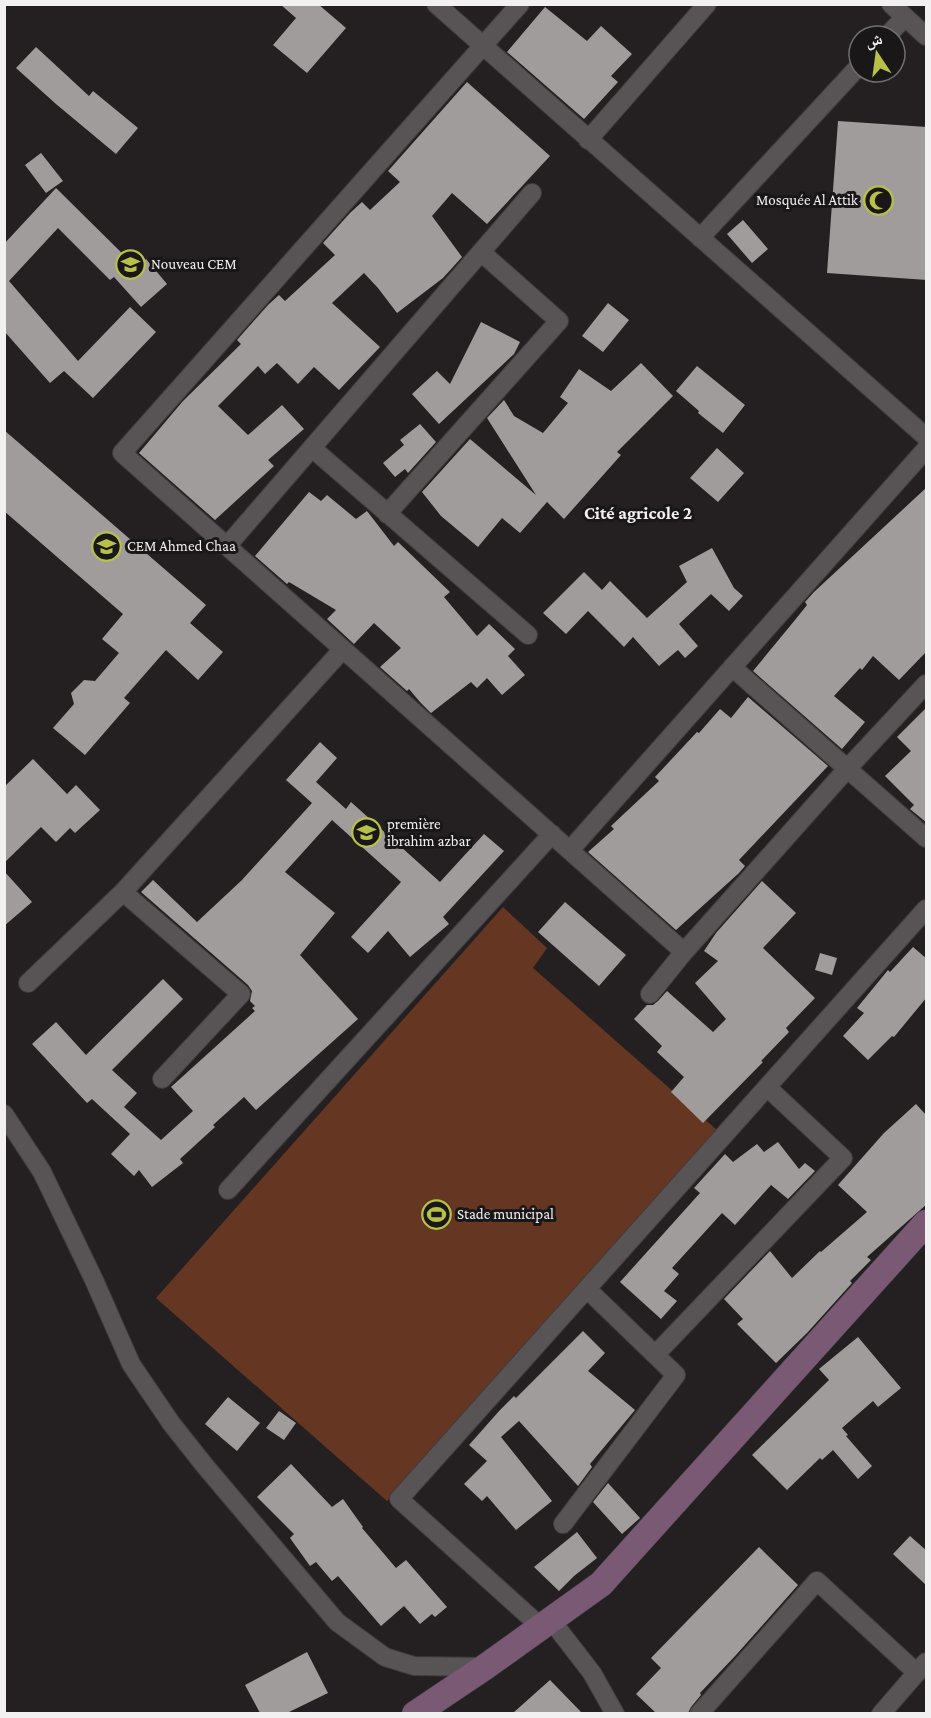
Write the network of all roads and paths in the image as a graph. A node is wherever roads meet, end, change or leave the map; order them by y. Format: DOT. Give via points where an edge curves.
graph roads {
  1 [pos="436,4"];
  2 [pos="520,4"];
  3 [pos="707,4"];
  4 [pos="898,10"];
  5 [pos="892,24"];
  6 [pos="927,36"];
  7 [pos="483,46"];
  8 [pos="847,79"];
  9 [pos="588,140"];
  10 [pos="532,194"];
  11 [pos="700,238"];
  12 [pos="481,252"];
  13 [pos="927,437"];
  14 [pos="312,448"];
  15 [pos="927,448"];
  16 [pos="387,514"];
  17 [pos="227,546"];
  18 [pos="528,635"];
  19 [pos="344,649"];
  20 [pos="732,667"];
  21 [pos="927,684"];
  22 [pos="848,769"];
  23 [pos="552,834"];
  24 [pos="927,838"];
  25 [pos="570,850"];
  26 [pos="123,892"];
  27 [pos="927,909"];
  28 [pos="684,952"];
  29 [pos="28,983"];
  30 [pos="650,994"];
  31 [pos="162,1079"];
  32 [pos="767,1087"];
  33 [pos="4,1114"];
  34 [pos="228,1190"];
  35 [pos="927,1223"];
  36 [pos="587,1289"];
  37 [pos="656,1354"];
  38 [pos="563,1524"];
  39 [pos="546,1623"];
  40 [pos="485,1667"];
  41 [pos="922,1668"];
  42 [pos="415,1713"];
  43 [pos="615,1713"];
  44 [pos="699,1713"];
  45 [pos="881,1713"];
  1 -- 7 [label="street"];
  2 -- 7 [label="street"];
  3 -- 9 [label="street"];
  4 -- 5 [label="street"];
  4 -- 6 [label="street"];
  7 -- 9 [label="street"];
  7 -- 17 [label="street" via="122,453"];
  8 -- 11 [label="street"];
  9 -- 11 [label="street"];
  10 -- 12 [label="street"];
  11 -- 13 [label="street"];
  12 -- 14 [label="street"];
  12 -- 16 [label="street" via="560,321"];
  14 -- 16 [label="street"];
  14 -- 17 [label="street"];
  15 -- 20 [label="street"];
  16 -- 18 [label="street"];
  17 -- 19 [label="street"];
  19 -- 23 [label="street"];
  19 -- 26 [label="street"];
  20 -- 22 [label="street"];
  20 -- 25 [label="street"];
  21 -- 22 [label="street"];
  22 -- 24 [label="street"];
  22 -- 28 [label="street"];
  23 -- 25 [label="street"];
  23 -- 34 [label="street"];
  25 -- 28 [label="street"];
  26 -- 29 [label="street"];
  26 -- 31 [label="street" via="241,994"];
  27 -- 32 [label="street"];
  28 -- 30 [label="street"];
  32 -- 36 [label="street"];
  32 -- 37 [label="street" via="843,1158"];
  33 -- 40 [label="street" via="42,1172 131,1364 205,1466 337,1622 385,1657 414,1666"];
  35 -- 39 [label="main road" via="601,1584"];
  36 -- 37 [label="street"];
  36 -- 39 [label="street" via="399,1499"];
  37 -- 38 [label="street" via="675,1375"];
  39 -- 40 [label="main road"];
  39 -- 43 [label="street" via="592,1673"];
  40 -- 42 [label="main road"];
  41 -- 44 [label="street" via="817,1581"];
  41 -- 45 [label="street"];
}
